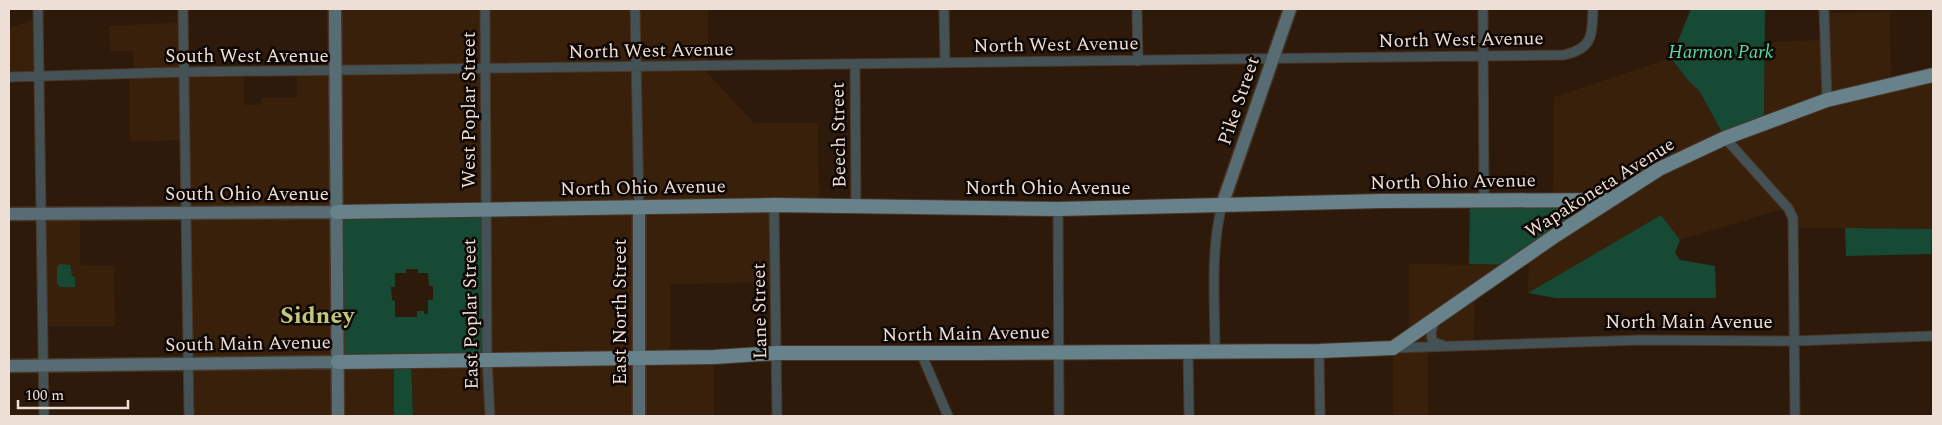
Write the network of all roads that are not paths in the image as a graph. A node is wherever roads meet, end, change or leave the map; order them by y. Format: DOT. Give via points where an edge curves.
graph roads {
  1 [pos="38,9"];
  2 [pos="183,9"];
  3 [pos="335,9"];
  4 [pos="484,9"];
  5 [pos="635,9"];
  6 [pos="944,9"];
  7 [pos="1137,9"];
  8 [pos="1290,9"];
  9 [pos="1484,9"];
  10 [pos="1593,9"];
  11 [pos="1824,9"];
  12 [pos="1483,55"];
  13 [pos="1273,59"];
  14 [pos="1138,60"];
  15 [pos="945,62"];
  16 [pos="855,65"];
  17 [pos="636,67"];
  18 [pos="485,68"];
  19 [pos="335,71"];
  20 [pos="184,72"];
  21 [pos="40,75"];
  22 [pos="1933,75"];
  23 [pos="9,77"];
  24 [pos="1827,100"];
  25 [pos="1725,138"];
  26 [pos="1484,200"];
  27 [pos="1553,200"];
  28 [pos="1610,200"];
  29 [pos="774,204"];
  30 [pos="1222,205"];
  31 [pos="856,206"];
  32 [pos="639,207"];
  33 [pos="1058,209"];
  34 [pos="486,211"];
  35 [pos="338,212"];
  36 [pos="41,213"];
  37 [pos="9,214"];
  38 [pos="185,214"];
  39 [pos="1556,235"];
  40 [pos="1436,319"];
  41 [pos="1933,336"];
  42 [pos="1793,341"];
  43 [pos="1445,346"];
  44 [pos="1393,348"];
  45 [pos="1215,351"];
  46 [pos="1319,351"];
  47 [pos="1057,352"];
  48 [pos="1188,352"];
  49 [pos="777,353"];
  50 [pos="921,353"];
  51 [pos="638,358"];
  52 [pos="487,359"];
  53 [pos="338,362"];
  54 [pos="188,364"];
  55 [pos="9,366"];
  56 [pos="44,366"];
  57 [pos="44,416"];
  58 [pos="189,416"];
  59 [pos="338,416"];
  60 [pos="490,416"];
  61 [pos="639,416"];
  62 [pos="777,416"];
  63 [pos="948,416"];
  64 [pos="1059,416"];
  65 [pos="1189,416"];
  66 [pos="1320,416"];
  67 [pos="1795,416"];
  1 -- 21 [label="street"];
  2 -- 20 [label="street"];
  3 -- 19 [label="main road"];
  4 -- 18 [label="street, West Poplar Street"];
  5 -- 17 [label="street"];
  6 -- 15 [label="street"];
  7 -- 14 [label="street"];
  8 -- 13 [label="main road, Pike Street"];
  9 -- 12 [label="street"];
  10 -- 12 [label="street, North West Avenue" via="1588,44 1578,52 1564,55"];
  11 -- 24 [label="street"];
  12 -- 13 [label="street, North West Avenue"];
  12 -- 26 [label="street"];
  13 -- 14 [label="street, North West Avenue"];
  13 -- 30 [label="main road, Pike Street"];
  14 -- 15 [label="street, North West Avenue"];
  15 -- 16 [label="street, North West Avenue"];
  16 -- 17 [label="street, North West Avenue"];
  16 -- 31 [label="street, Beech Street"];
  17 -- 18 [label="street, North West Avenue"];
  17 -- 32 [label="street"];
  18 -- 19 [label="street, South West Avenue"];
  18 -- 34 [label="street, West Poplar Street"];
  19 -- 20 [label="street, South West Avenue"];
  19 -- 35 [label="main road"];
  20 -- 21 [label="street, South West Avenue"];
  20 -- 38 [label="street"];
  21 -- 23 [label="street, South West Avenue"];
  21 -- 36 [label="street"];
  22 -- 24 [label="main road, Wapakoneta Avenue"];
  24 -- 25 [label="main road, Wapakoneta Avenue"];
  25 -- 28 [label="main road, Wapakoneta Avenue" via="1659,169"];
  25 -- 42 [label="street" via="1788,208 1793,218"];
  26 -- 27 [label="main road, North Ohio Avenue"];
  26 -- 30 [label="main road, North Ohio Avenue"];
  27 -- 28 [label="main road, North Ohio Avenue"];
  27 -- 39 [label="main road" via="1567,206 1571,215 1566,226"];
  28 -- 39 [label="main road, Wapakoneta Avenue"];
  29 -- 31 [label="main road, North Ohio Avenue"];
  29 -- 32 [label="main road, North Ohio Avenue"];
  29 -- 49 [label="street, Lane Street"];
  30 -- 33 [label="main road, North Ohio Avenue"];
  30 -- 45 [label="street" via="1216,228"];
  31 -- 33 [label="main road, North Ohio Avenue"];
  32 -- 34 [label="main road, North Ohio Avenue"];
  32 -- 51 [label="main road, East North Street"];
  33 -- 47 [label="street"];
  34 -- 35 [label="main road, South Ohio Avenue"];
  34 -- 52 [label="street, East Poplar Street"];
  35 -- 38 [label="main road, South Ohio Avenue"];
  35 -- 53 [label="main road"];
  36 -- 37 [label="main road, South Ohio Avenue"];
  36 -- 38 [label="main road, South Ohio Avenue"];
  36 -- 56 [label="street"];
  38 -- 54 [label="street"];
  39 -- 40 [label="main road, Wapakoneta Avenue"];
  40 -- 43 [label="street" via="1431,329 1433,342"];
  40 -- 44 [label="main road, Wapakoneta Avenue"];
  41 -- 42 [label="street, North Main Avenue"];
  42 -- 43 [label="street, North Main Avenue" via="1641,340"];
  42 -- 67 [label="street"];
  43 -- 44 [label="street, North Main Avenue"];
  44 -- 46 [label="main road, North Main Avenue"];
  45 -- 46 [label="main road, North Main Avenue"];
  45 -- 48 [label="main road, North Main Avenue"];
  46 -- 66 [label="street"];
  47 -- 48 [label="main road, North Main Avenue"];
  47 -- 50 [label="main road, North Main Avenue"];
  47 -- 64 [label="street"];
  48 -- 65 [label="street"];
  49 -- 50 [label="main road, North Main Avenue"];
  49 -- 51 [label="main road, North Main Avenue"];
  49 -- 62 [label="street, Lane Street"];
  50 -- 63 [label="street"];
  51 -- 52 [label="main road, North Main Avenue"];
  51 -- 61 [label="main road, East North Street"];
  52 -- 53 [label="main road, South Main Avenue"];
  52 -- 60 [label="street, East Poplar Street"];
  53 -- 54 [label="main road, South Main Avenue"];
  53 -- 59 [label="main road"];
  54 -- 56 [label="main road, South Main Avenue"];
  54 -- 58 [label="street"];
  55 -- 56 [label="main road, South Main Avenue"];
  56 -- 57 [label="street"];
}
